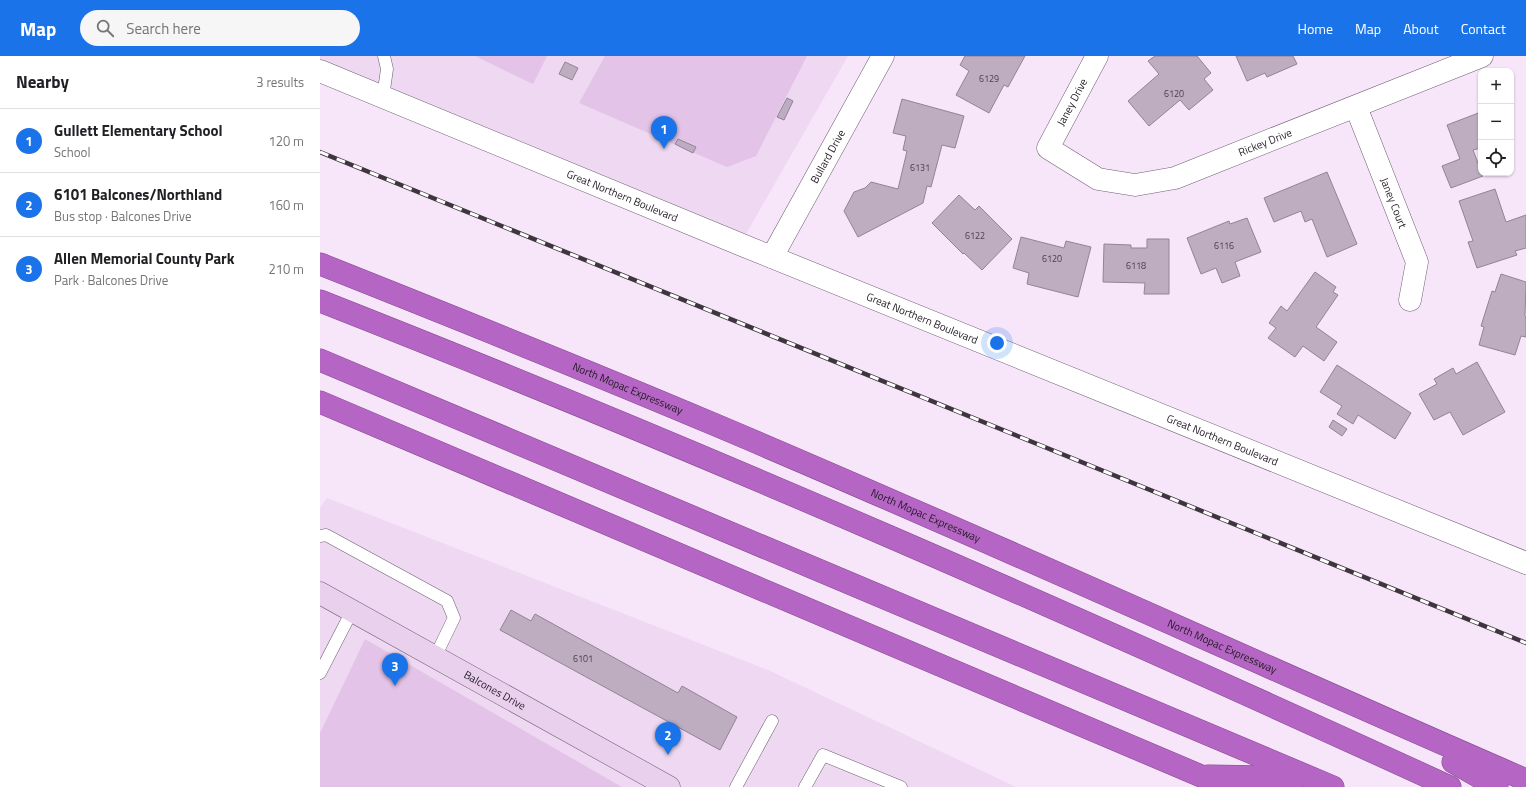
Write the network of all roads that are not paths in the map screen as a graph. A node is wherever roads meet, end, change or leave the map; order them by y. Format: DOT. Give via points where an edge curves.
graph roads {
  1 [pos="384,56"];
  2 [pos="883,56"];
  3 [pos="1097,56"];
  4 [pos="1482,56"];
  5 [pos="320,71"];
  6 [pos="383,97"];
  7 [pos="1356,107"];
  8 [pos="1048,148"];
  9 [pos="772,258"];
  10 [pos="320,264"];
  11 [pos="1410,300"];
  12 [pos="320,301"];
  13 [pos="320,360"];
  14 [pos="320,402"];
  15 [pos="320,536"];
  16 [pos="1526,563"];
  17 [pos="320,593"];
  18 [pos="352,611"];
  19 [pos="435,657"];
  20 [pos="320,673"];
  21 [pos="1355,706"];
  22 [pos="772,721"];
  23 [pos="1201,776"];
  24 [pos="1526,780"];
  25 [pos="669,787"];
  26 [pos="736,787"];
  27 [pos="805,787"];
  28 [pos="901,787"];
  29 [pos="1227,787"];
  30 [pos="1292,787"];
  31 [pos="1333,787"];
  32 [pos="1450,787"];
  33 [pos="1497,787"];
  1 -- 6 [label="lane" via="387,69"];
  2 -- 9 [label="street, Bullard Drive"];
  3 -- 8 [label="street, Janey Drive"];
  4 -- 7 [label="street, Rickey Drive"];
  5 -- 6 [label="street, Great Northern Boulevard"];
  6 -- 9 [label="street, Great Northern Boulevard"];
  7 -- 8 [label="street, Rickey Drive" via="1175,178 1136,185 1098,179"];
  7 -- 11 [label="street, Janey Court" via="1417,262"];
  9 -- 16 [label="street, Great Northern Boulevard"];
  10 -- 21 [label="highway, North Mopac Expressway" via="718,426"];
  12 -- 32 [label="highway" via="629,426 917,548"];
  13 -- 31 [label="highway"];
  14 -- 23 [label="highway"];
  15 -- 19 [label="lane" via="326,535 447,601 454,618"];
  17 -- 18 [label="main road, Balcones Drive"];
  18 -- 19 [label="main road, Balcones Drive"];
  18 -- 20 [label="lane"];
  19 -- 25 [label="main road, Balcones Drive"];
  21 -- 24 [label="highway, North Mopac Expressway"];
  21 -- 33 [label="highway"];
  22 -- 26 [label="lane"];
  23 -- 29 [label="highway"];
  23 -- 30 [label="highway" via="1267,777"];
  27 -- 28 [label="lane" via="823,755"];
}
